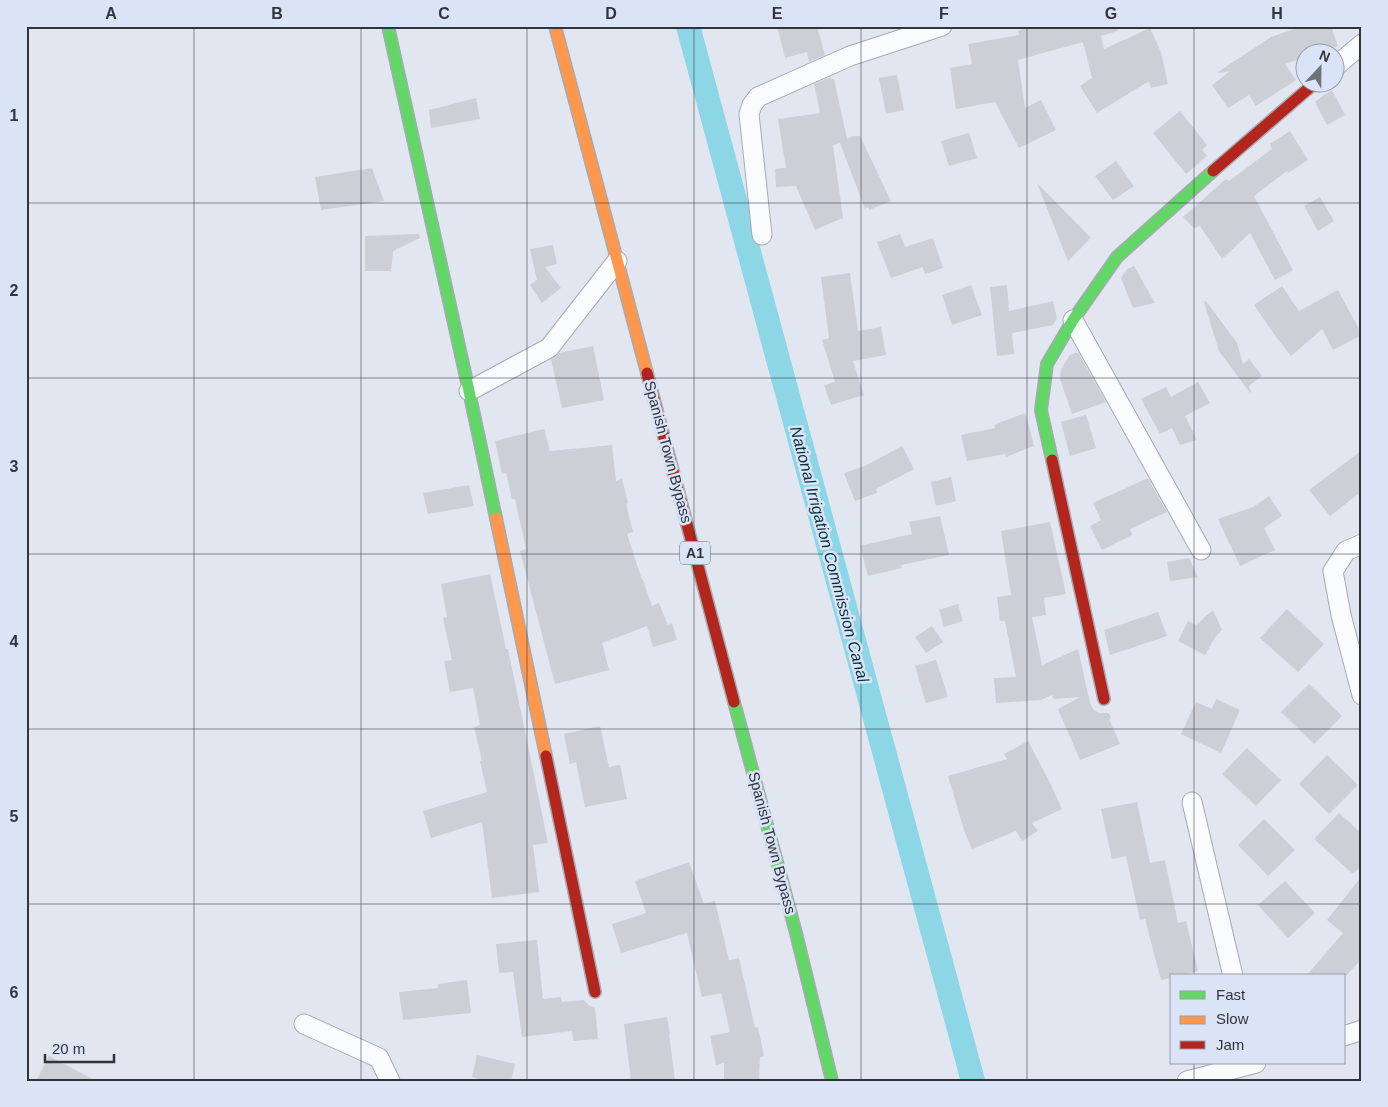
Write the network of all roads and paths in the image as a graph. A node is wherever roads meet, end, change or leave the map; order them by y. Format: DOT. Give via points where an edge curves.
graph roads {
  1 [pos="388,26"];
  2 [pos="555,26"];
  3 [pos="942,26"];
  4 [pos="1362,44"];
  5 [pos="1346,58"];
  6 [pos="1304,92"];
  7 [pos="762,234"];
  8 [pos="618,261"];
  9 [pos="1073,320"];
  10 [pos="469,391"];
  11 [pos="1362,544"];
  12 [pos="1201,550"];
  13 [pos="1362,695"];
  14 [pos="1104,699"];
  15 [pos="1192,802"];
  16 [pos="1232,974"];
  17 [pos="596,992"];
  18 [pos="304,1024"];
  19 [pos="1362,1030"];
  20 [pos="1346,1035"];
  21 [pos="1254,1064"];
  22 [pos="390,1081"];
  23 [pos="832,1081"];
  24 [pos="1188,1081"];
  1 -- 10 [label="street"];
  2 -- 8 [label="street, Spanish Town Bypass / A1"];
  3 -- 7 [label="street" via="850,56 758,97 749,114"];
  4 -- 5 [label="street"];
  6 -- 9 [label="street" via="1116,257"];
  8 -- 10 [label="street" via="550,348"];
  8 -- 23 [label="street, Spanish Town Bypass / A1"];
  9 -- 12 [label="street"];
  9 -- 14 [label="street" via="1047,364 1041,410"];
  10 -- 17 [label="street"];
  11 -- 13 [label="street" via="1346,551 1333,572"];
  15 -- 16 [label="street"];
  18 -- 22 [label="street" via="379,1058"];
  19 -- 20 [label="street"];
  21 -- 24 [label="street"];
}
